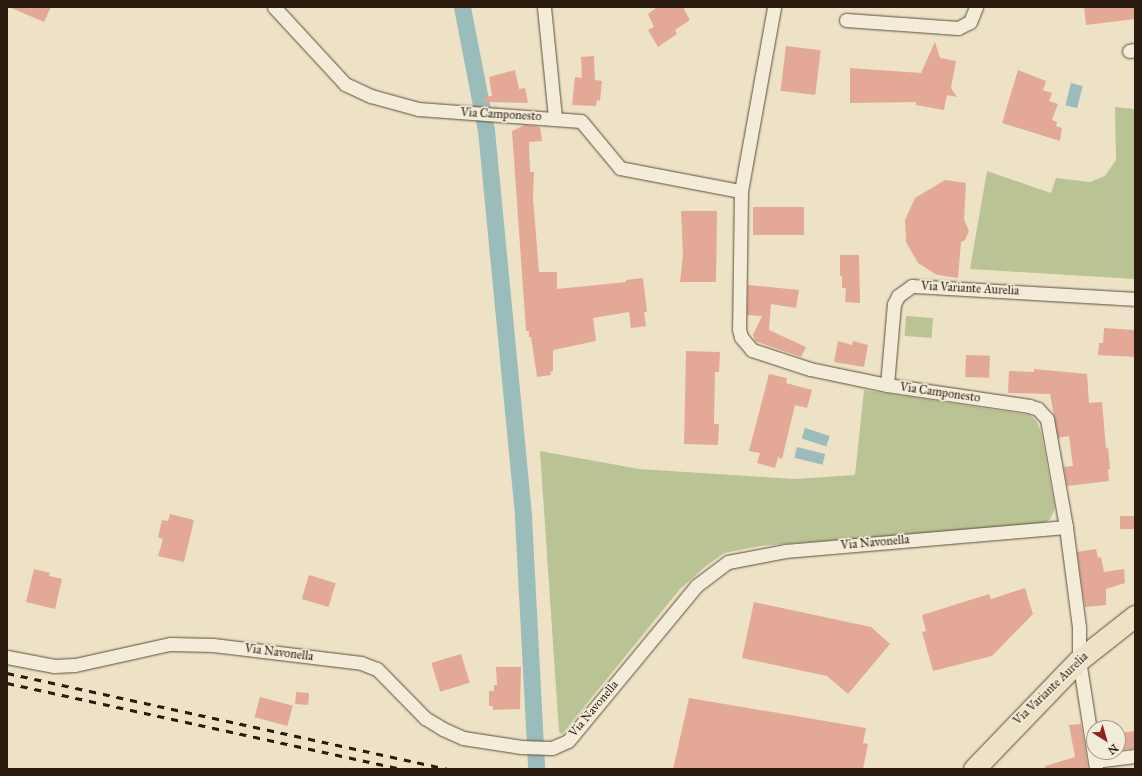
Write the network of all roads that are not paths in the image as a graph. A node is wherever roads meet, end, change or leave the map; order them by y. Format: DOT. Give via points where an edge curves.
graph roads {
  1 [pos="274,7"];
  2 [pos="544,7"];
  3 [pos="774,7"];
  4 [pos="976,7"];
  5 [pos="846,20"];
  6 [pos="555,118"];
  7 [pos="741,191"];
  8 [pos="1135,298"];
  9 [pos="887,385"];
  10 [pos="1066,527"];
  11 [pos="1135,616"];
  12 [pos="7,657"];
  13 [pos="1079,660"];
  14 [pos="1135,756"];
  15 [pos="1096,765"];
  16 [pos="974,769"];
  1 -- 6 [label="street, Via Camponesto" via="346,84 371,96 418,109"];
  2 -- 6 [label="street"];
  3 -- 7 [label="street, Via Camponesto"];
  4 -- 5 [label="street" via="970,22 958,28"];
  6 -- 7 [label="street, Via Camponesto" via="581,121 612,161 623,170"];
  7 -- 9 [label="street, Via Camponesto" via="739,329 747,346 810,369"];
  8 -- 9 [label="street, Via Variante Aurelia" via="912,286 898,296 894,304"];
  9 -- 10 [label="street, Via Camponesto" via="1038,409 1046,419"];
  10 -- 12 [label="street, Via Navonella" via="785,551 728,562 696,586 568,741 552,748 521,747 463,738 442,729 425,718 377,669 361,663 213,645 177,644 75,665 54,666"];
  10 -- 13 [label="street, Via Camponesto" via="1079,627"];
  11 -- 13 [label="main road, Via Variante Aurelia"];
  13 -- 15 [label="street, Via Camponesto"];
  13 -- 16 [label="main road, Via Variante Aurelia"];
  14 -- 15 [label="street"];
}
